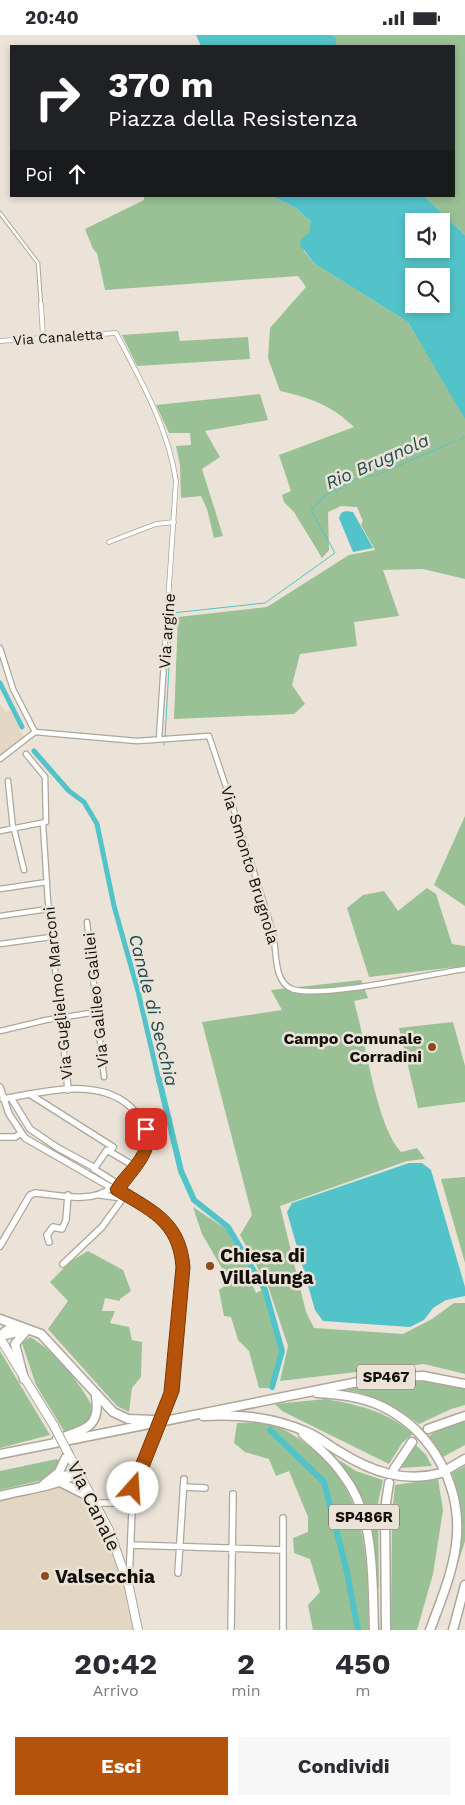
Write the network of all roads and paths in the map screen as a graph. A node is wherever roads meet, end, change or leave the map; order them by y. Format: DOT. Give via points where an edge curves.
graph roads {
  1 [pos="0,213"];
  2 [pos="116,333"];
  3 [pos="43,337"];
  4 [pos="0,341"];
  5 [pos="174,522"];
  6 [pos="109,542"];
  7 [pos="0,648"];
  8 [pos="35,732"];
  9 [pos="163,739"];
  10 [pos="26,754"];
  11 [pos="0,759"];
  12 [pos="8,781"];
  13 [pos="43,824"];
  14 [pos="14,829"];
  15 [pos="0,831"];
  16 [pos="24,870"];
  17 [pos="47,882"];
  18 [pos="0,889"];
  19 [pos="48,909"];
  20 [pos="0,916"];
  21 [pos="88,922"];
  22 [pos="51,937"];
  23 [pos="0,944"];
  24 [pos="465,969"];
  25 [pos="97,1012"];
  26 [pos="60,1018"];
  27 [pos="0,1031"];
  28 [pos="104,1077"];
  29 [pos="0,1087"];
  30 [pos="68,1090"];
  31 [pos="31,1095"];
  32 [pos="11,1098"];
  33 [pos="3,1099"];
  34 [pos="20,1134"];
  35 [pos="0,1137"];
  36 [pos="110,1152"];
  37 [pos="134,1166"];
  38 [pos="96,1172"];
  39 [pos="117,1187"];
  40 [pos="68,1195"];
  41 [pos="100,1195"];
  42 [pos="49,1242"];
  43 [pos="0,1246"];
  44 [pos="63,1264"];
  45 [pos="0,1319"];
  46 [pos="23,1328"];
  47 [pos="0,1337"];
  48 [pos="24,1379"];
  49 [pos="465,1384"];
  50 [pos="307,1393"];
  51 [pos="96,1397"];
  52 [pos="465,1416"];
  53 [pos="181,1418"];
  54 [pos="296,1429"];
  55 [pos="428,1429"];
  56 [pos="412,1442"];
  57 [pos="43,1445"];
  58 [pos="68,1453"];
  59 [pos="0,1454"];
  60 [pos="465,1459"];
  61 [pos="394,1469"];
  62 [pos="78,1473"];
  63 [pos="53,1478"];
  64 [pos="184,1479"];
  65 [pos="62,1483"];
  66 [pos="389,1483"];
  67 [pos="43,1485"];
  68 [pos="183,1487"];
  69 [pos="205,1488"];
  70 [pos="133,1490"];
  71 [pos="233,1494"];
  72 [pos="0,1496"];
  73 [pos="93,1500"];
  74 [pos="120,1501"];
  75 [pos="131,1510"];
  76 [pos="283,1518"];
  77 [pos="131,1545"];
  78 [pos="179,1547"];
  79 [pos="232,1548"];
  80 [pos="283,1550"];
  81 [pos="178,1573"];
  82 [pos="465,1585"];
  83 [pos="129,1587"];
  84 [pos="138,1630"];
  85 [pos="231,1630"];
  86 [pos="283,1630"];
  87 [pos="374,1630"];
  88 [pos="386,1630"];
  89 [pos="430,1630"];
  90 [pos="453,1630"];
  1 -- 3 [label="street" via="38,263"];
  2 -- 3 [label="street, Via Canaletta"];
  2 -- 5 [label="street, Via argine" via="166,435 174,459"];
  3 -- 4 [label="street, Via Canaletta"];
  5 -- 6 [label="street" via="156,524"];
  5 -- 9 [label="street, Via argine"];
  7 -- 8 [label="street" via="13,689"];
  8 -- 9 [label="street, Via Smonto Brugnola" via="123,740"];
  8 -- 11 [label="street"];
  9 -- 24 [label="street, Via Smonto Brugnola" via="209,736 272,934 280,976 287,987 297,991 318,990"];
  10 -- 13 [label="street, Via Guglielmo Marconi" via="45,777 47,819"];
  12 -- 14 [label="street"];
  13 -- 14 [label="street"];
  13 -- 17 [label="street, Via Guglielmo Marconi"];
  14 -- 15 [label="street"];
  14 -- 16 [label="street"];
  17 -- 18 [label="street"];
  17 -- 19 [label="street, Via Guglielmo Marconi"];
  19 -- 20 [label="street"];
  19 -- 22 [label="street, Via Guglielmo Marconi"];
  21 -- 25 [label="street, Via Galileo Galilei"];
  22 -- 23 [label="street"];
  22 -- 26 [label="street, Via Guglielmo Marconi"];
  25 -- 26 [label="street"];
  25 -- 28 [label="street, Via Galileo Galilei"];
  26 -- 27 [label="street"];
  26 -- 30 [label="street, Via Guglielmo Marconi"];
  29 -- 33 [label="street"];
  30 -- 31 [label="street"];
  30 -- 37 [label="street" via="112,1093 134,1107 144,1122 148,1143"];
  31 -- 32 [label="street"];
  31 -- 36 [label="street" via="113,1147"];
  32 -- 33 [label="street"];
  32 -- 38 [label="street, Via Canale" via="30,1129"];
  33 -- 34 [label="street"];
  34 -- 35 [label="street"];
  34 -- 38 [label="street, Via Canale"];
  36 -- 37 [label="street"];
  36 -- 38 [label="street" via="107,1150"];
  37 -- 39 [label="street"];
  38 -- 39 [label="street, Via Canale"];
  39 -- 41 [label="street"];
  39 -- 70 [label="street, Via Canale, bridge" via="166,1221 182,1248 183,1277 174,1379"];
  40 -- 41 [label="street"];
  40 -- 42 [label="street" via="66,1220 62,1229 53,1227 47,1235"];
  40 -- 43 [label="street" via="30,1195"];
  41 -- 44 [label="street" via="123,1198 102,1227"];
  45 -- 46 [label="main road"];
  46 -- 47 [label="main road"];
  46 -- 48 [label="main road" via="15,1344"];
  46 -- 51 [label="main road" via="36,1331 51,1344"];
  47 -- 48 [label="main road, Via Canale"];
  48 -- 58 [label="main road, Via Canale, bridge"];
  49 -- 50 [label="main road, SP467" via="401,1375"];
  50 -- 53 [label="main road, SP467"];
  50 -- 89 [label="main road" via="346,1395 383,1407 400,1416 434,1450 454,1505 457,1533 453,1561"];
  51 -- 53 [label="main road" via="113,1412 128,1419"];
  51 -- 57 [label="main road" via="99,1411 94,1423"];
  52 -- 55 [label="main road"];
  53 -- 54 [label="main road" via="246,1414"];
  53 -- 57 [label="main road"];
  54 -- 60 [label="main road" via="384,1474 410,1478 445,1471"];
  54 -- 87 [label="main road, SP486R" via="321,1448 341,1471 362,1509 371,1557"];
  56 -- 61 [label="main road"];
  57 -- 59 [label="main road"];
  58 -- 62 [label="main road, Via Canale"];
  58 -- 63 [label="main road" via="67,1460"];
  62 -- 63 [label="main road"];
  62 -- 65 [label="main road"];
  62 -- 73 [label="main road, Via Canale"];
  63 -- 67 [label="main road"];
  64 -- 68 [label="street"];
  65 -- 67 [label="main road"];
  65 -- 73 [label="main road"];
  66 -- 88 [label="main road, SP486R" via="385,1509"];
  67 -- 72 [label="main road"];
  68 -- 69 [label="street"];
  68 -- 78 [label="street"];
  70 -- 74 [label="street"];
  70 -- 75 [label="street, Via Canale"];
  71 -- 79 [label="street"];
  73 -- 74 [label="street" via="110,1504"];
  73 -- 83 [label="main road, Via Canale" via="109,1530"];
  74 -- 75 [label="street"];
  75 -- 77 [label="street, Via Canale"];
  76 -- 80 [label="street"];
  77 -- 78 [label="street"];
  77 -- 83 [label="street, Via Canale"];
  78 -- 79 [label="street"];
  78 -- 81 [label="street"];
  79 -- 80 [label="street"];
  79 -- 85 [label="street"];
  80 -- 86 [label="street"];
  82 -- 90 [label="main road"];
  83 -- 84 [label="main road, Via Canale"];
}
